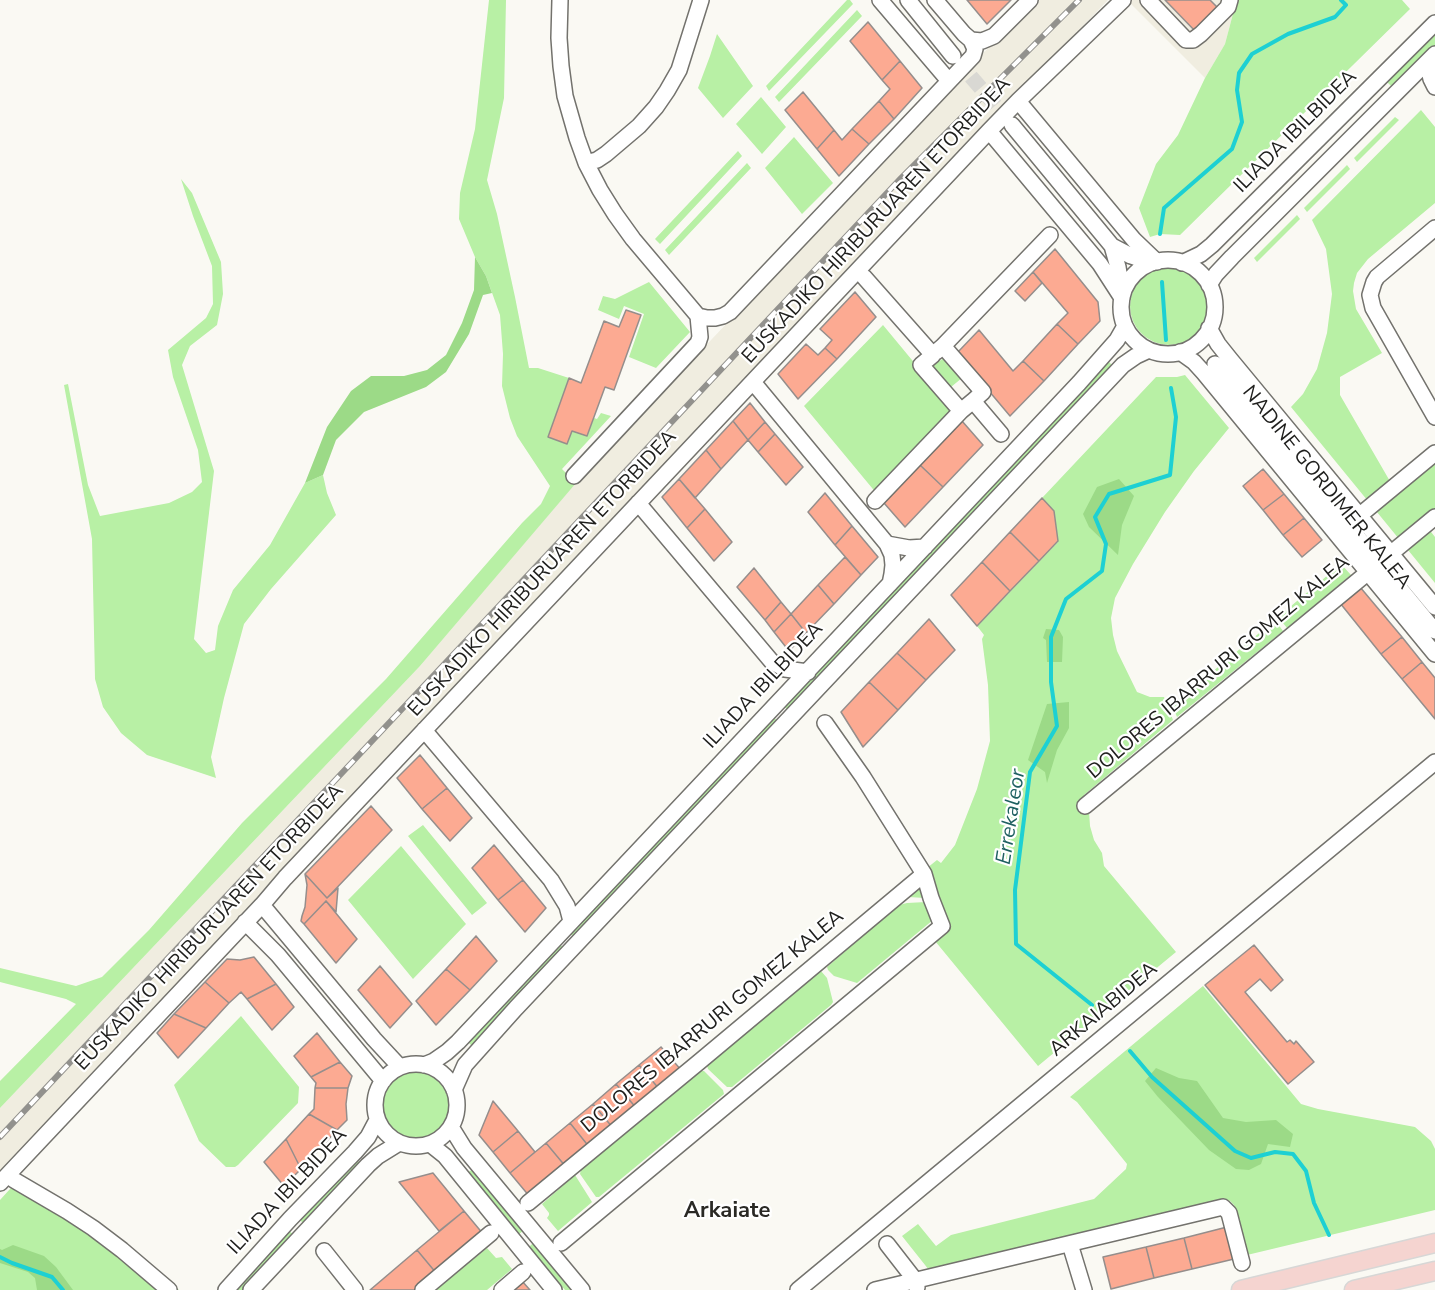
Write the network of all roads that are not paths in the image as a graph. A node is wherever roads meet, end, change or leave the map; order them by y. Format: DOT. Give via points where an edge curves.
graph roads {
  1 [pos="560,0"];
  2 [pos="701,0"];
  3 [pos="880,0"];
  4 [pos="908,0"];
  5 [pos="935,0"];
  6 [pos="1030,0"];
  7 [pos="1123,0"];
  8 [pos="1148,0"];
  9 [pos="1230,0"];
  10 [pos="1435,23"];
  11 [pos="976,41"];
  12 [pos="953,56"];
  13 [pos="1431,58"];
  14 [pos="949,81"];
  15 [pos="1435,87"];
  16 [pos="1018,101"];
  17 [pos="1012,125"];
  18 [pos="989,131"];
  19 [pos="586,163"];
  20 [pos="1435,228"];
  21 [pos="1050,235"];
  22 [pos="1112,246"];
  23 [pos="1154,262"];
  24 [pos="1182,263"];
  25 [pos="864,277"];
  26 [pos="1209,285"];
  27 [pos="1122,297"];
  28 [pos="698,316"];
  29 [pos="1125,326"];
  30 [pos="1209,328"];
  31 [pos="1149,350"];
  32 [pos="938,351"];
  33 [pos="1180,352"];
  34 [pos="1215,364"];
  35 [pos="753,382"];
  36 [pos="967,406"];
  37 [pos="1435,417"];
  38 [pos="1001,434"];
  39 [pos="1435,453"];
  40 [pos="574,476"];
  41 [pos="875,501"];
  42 [pos="638,503"];
  43 [pos="1435,517"];
  44 [pos="1354,520"];
  45 [pos="887,544"];
  46 [pos="925,547"];
  47 [pos="1379,563"];
  48 [pos="890,584"];
  49 [pos="1435,607"];
  50 [pos="1435,631"];
  51 [pos="1435,654"];
  52 [pos="808,672"];
  53 [pos="825,723"];
  54 [pos="424,730"];
  55 [pos="1435,762"];
  56 [pos="1085,806"];
  57 [pos="924,874"];
  58 [pos="262,904"];
  59 [pos="571,921"];
  60 [pos="245,922"];
  61 [pos="424,1065"];
  62 [pos="400,1067"];
  63 [pos="382,1081"];
  64 [pos="454,1090"];
  65 [pos="377,1120"];
  66 [pos="451,1127"];
  67 [pos="399,1143"];
  68 [pos="430,1144"];
  69 [pos="7,1181"];
  70 [pos="528,1203"];
  71 [pos="491,1233"];
  72 [pos="561,1243"];
  73 [pos="1435,1243"];
  74 [pos="888,1244"];
  75 [pos="1070,1244"];
  76 [pos="324,1251"];
  77 [pos="1242,1263"];
  78 [pos="1435,1270"];
  79 [pos="524,1272"];
  80 [pos="916,1285"];
  81 [pos="169,1290"];
  82 [pos="226,1290"];
  83 [pos="251,1290"];
  84 [pos="355,1290"];
  85 [pos="423,1290"];
  86 [pos="502,1290"];
  87 [pos="554,1290"];
  88 [pos="582,1290"];
  89 [pos="798,1290"];
  90 [pos="875,1290"];
  91 [pos="1084,1290"];
  92 [pos="1241,1290"];
  93 [pos="1354,1290"];
  1 -- 19 [label="street" via="565,96"];
  2 -- 19 [label="street" via="679,70 656,107 606,154"];
  3 -- 14 [label="street"];
  4 -- 12 [label="street"];
  5 -- 11 [label="street" via="964,34"];
  6 -- 11 [label="street" via="993,36"];
  7 -- 16 [label="street, EUSKADIKO HIRIBURUAREN ETORBIDEA"];
  8 -- 9 [label="street" via="1186,40 1193,40 1228,7"];
  10 -- 24 [label="street, ILIADA IBILBIDEA" via="1217,241"];
  11 -- 14 [label="street" via="973,56"];
  13 -- 15 [label="street"];
  13 -- 26 [label="street" via="1227,261"];
  14 -- 28 [label="street" via="729,312 715,318"];
  16 -- 18 [label="street, EUSKADIKO HIRIBURUAREN ETORBIDEA"];
  16 -- 23 [label="street"];
  17 -- 22 [label="street"];
  18 -- 27 [label="street" via="1100,264"];
  18 -- 35 [label="street, EUSKADIKO HIRIBURUAREN ETORBIDEA"];
  19 -- 28 [label="street" via="621,222"];
  20 -- 37 [label="street" via="1383,271 1370,295 1373,308"];
  21 -- 32 [label="street"];
  22 -- 23 [label="street"];
  22 -- 27 [label="street"];
  23 -- 24 [label="street"];
  23 -- 27 [label="street" via="1137,272"];
  24 -- 26 [label="street" via="1202,275"];
  25 -- 32 [label="street"];
  26 -- 30 [label="street" via="1214,306"];
  27 -- 29 [label="street"];
  28 -- 40 [label="street" via="699,343"];
  29 -- 31 [label="street" via="1134,340"];
  29 -- 46 [label="street, ILIADA IBILBIDEA" via="1118,340"];
  30 -- 33 [label="street" via="1197,343"];
  30 -- 44 [label="street, NADINE GORDIMER KALEA"];
  31 -- 33 [label="street"];
  31 -- 64 [label="street, ILIADA IBILBIDEA" via="1123,365 531,992 465,1065"];
  32 -- 36 [label="street" via="983,392"];
  32 -- 36 [label="street" via="921,365"];
  33 -- 47 [label="street, NADINE GORDIMER KALEA" via="1194,362"];
  34 -- 44 [label="street, NADINE GORDIMER KALEA"];
  35 -- 42 [label="street, EUSKADIKO HIRIBURUAREN ETORBIDEA"];
  35 -- 45 [label="street"];
  36 -- 38 [label="street"];
  36 -- 41 [label="street"];
  39 -- 44 [label="street"];
  42 -- 52 [label="street" via="772,662 785,669"];
  42 -- 54 [label="street, EUSKADIKO HIRIBURUAREN ETORBIDEA"];
  43 -- 47 [label="street, DOLORES IBARRURI GOMEZ KALEA"];
  44 -- 47 [label="street, NADINE GORDIMER KALEA"];
  45 -- 46 [label="street"];
  45 -- 48 [label="street" via="892,555"];
  46 -- 48 [label="street, ILIADA IBILBIDEA"];
  47 -- 49 [label="street, NADINE GORDIMER KALEA"];
  47 -- 50 [label="street, NADINE GORDIMER KALEA"];
  47 -- 51 [label="street, NADINE GORDIMER KALEA"];
  47 -- 56 [label="street, DOLORES IBARRURI GOMEZ KALEA"];
  48 -- 52 [label="street, ILIADA IBILBIDEA"];
  52 -- 59 [label="street, ILIADA IBILBIDEA"];
  53 -- 57 [label="street"];
  54 -- 58 [label="street, EUSKADIKO HIRIBURUAREN ETORBIDEA"];
  54 -- 59 [label="street" via="551,880"];
  55 -- 89 [label="street, ARKAIABIDEA"];
  57 -- 70 [label="street, DOLORES IBARRURI GOMEZ KALEA"];
  57 -- 72 [label="street" via="942,926"];
  58 -- 60 [label="street, EUSKADIKO HIRIBURUAREN ETORBIDEA"];
  58 -- 62 [label="street"];
  59 -- 61 [label="street, ILIADA IBILBIDEA" via="453,1047"];
  60 -- 63 [label="street" via="278,955"];
  60 -- 69 [label="street, EUSKADIKO HIRIBURUAREN ETORBIDEA"];
  61 -- 62 [label="street"];
  61 -- 64 [label="street" via="445,1076"];
  62 -- 63 [label="street"];
  63 -- 65 [label="street" via="375,1100"];
  64 -- 66 [label="street" via="457,1109"];
  65 -- 67 [label="street"];
  65 -- 82 [label="street, ILIADA IBILBIDEA" via="355,1152"];
  66 -- 68 [label="street"];
  66 -- 88 [label="street" via="464,1148"];
  67 -- 68 [label="street"];
  67 -- 83 [label="street, ILIADA IBILBIDEA" via="368,1165"];
  68 -- 87 [label="street" via="445,1156"];
  69 -- 81 [label="street" via="67,1211 103,1235"];
  71 -- 85 [label="street"];
  73 -- 92 [label="main road"];
  74 -- 80 [label="street"];
  75 -- 77 [label="street" via="1223,1207 1229,1213"];
  75 -- 80 [label="street"];
  75 -- 91 [label="street"];
  76 -- 84 [label="street"];
  78 -- 93 [label="main road"];
  79 -- 86 [label="street"];
  80 -- 90 [label="street"];
}
